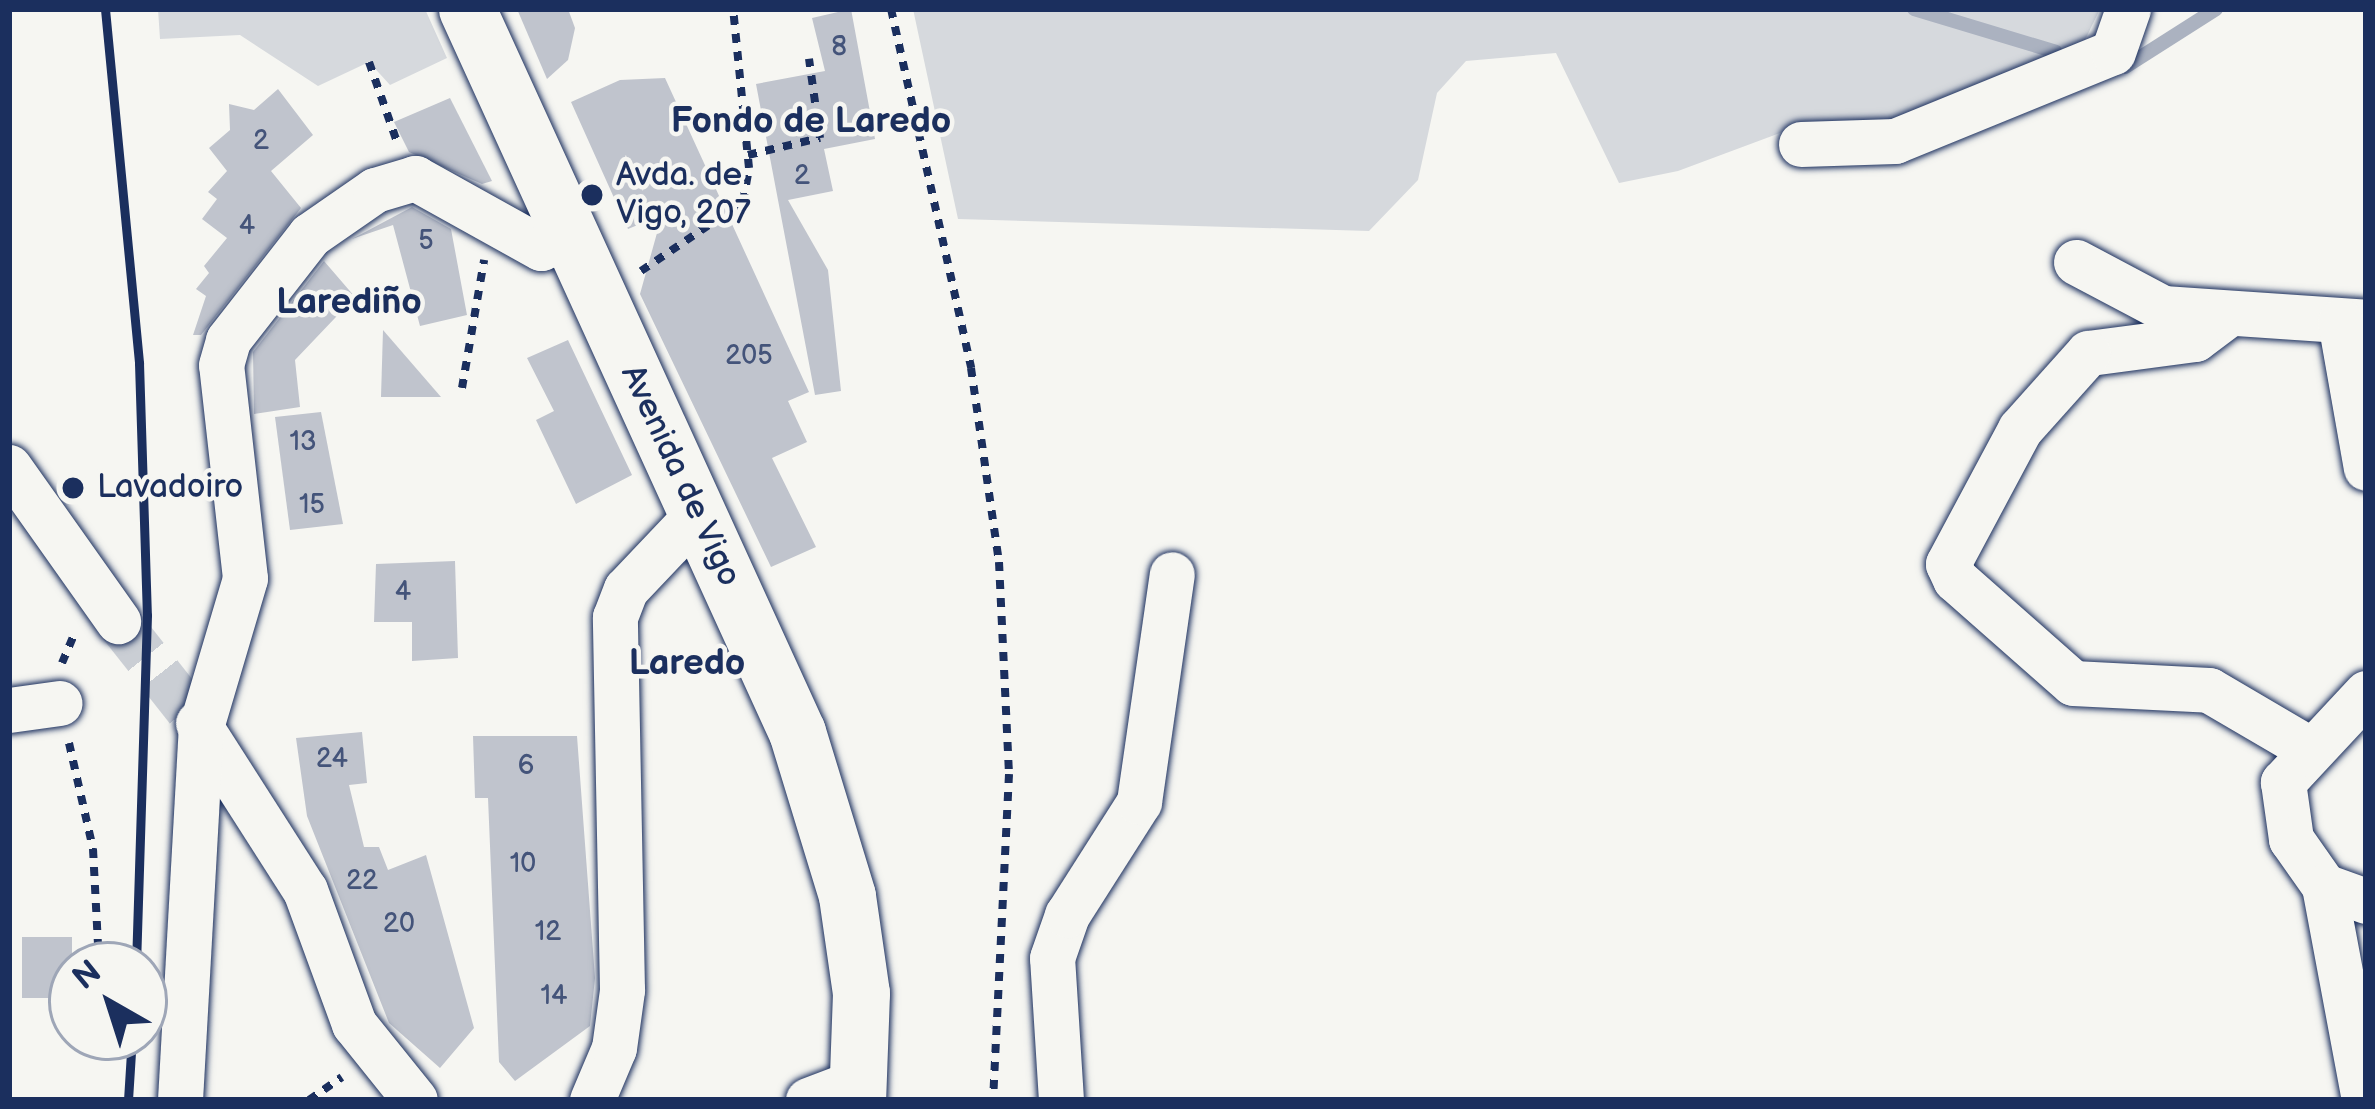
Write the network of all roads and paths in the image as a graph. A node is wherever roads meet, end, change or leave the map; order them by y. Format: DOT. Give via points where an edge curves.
graph roads {
  1 [pos="466,9"];
  2 [pos="733,9"];
  3 [pos="891,9"];
  4 [pos="2128,9"];
  5 [pos="809,59"];
  6 [pos="369,62"];
  7 [pos="1801,144"];
  8 [pos="748,155"];
  9 [pos="415,178"];
  10 [pos="500,226"];
  11 [pos="571,235"];
  12 [pos="2076,262"];
  13 [pos="596,293"];
  14 [pos="2227,314"];
  15 [pos="2353,321"];
  16 [pos="462,388"];
  17 [pos="9,466"];
  18 [pos="2366,468"];
  19 [pos="698,513"];
  20 [pos="1172,574"];
  21 [pos="118,621"];
  22 [pos="2366,693"];
  23 [pos="60,703"];
  24 [pos="9,710"];
  25 [pos="197,721"];
  26 [pos="2308,748"];
  27 [pos="2345,894"];
  28 [pos="98,941"];
  29 [pos="859,1090"];
  30 [pos="180,1100"];
  31 [pos="415,1100"];
  32 [pos="592,1100"];
  33 [pos="808,1100"];
  34 [pos="993,1100"];
  35 [pos="1061,1100"];
  36 [pos="2364,1100"];
  1 -- 11 [label="main road, Avenida de Vigo"];
  2 -- 8 [label="path"];
  3 -- 34 [label="path" via="971,368 999,562 1009,774"];
  4 -- 7 [label="street" via="2113,52 1895,141"];
  5 -- 8 [label="path" via="820,138"];
  6 -- 9 [label="path"];
  8 -- 13 [label="path" via="743,202"];
  9 -- 10 [label="street"];
  9 -- 25 [label="street" via="337,209 228,340 224,402 245,578"];
  10 -- 11 [label="street" via="541,248"];
  10 -- 16 [label="path" via="480,268"];
  11 -- 13 [label="main road, Avenida de Vigo"];
  12 -- 14 [label="street" via="2163,308"];
  13 -- 19 [label="main road, Avenida de Vigo"];
  14 -- 15 [label="street"];
  14 -- 26 [label="street" via="2195,339 2088,353 2020,429 1948,564 1955,580 2073,683 2209,690"];
  15 -- 18 [label="street"];
  17 -- 21 [label="street"];
  19 -- 29 [label="main road, Avenida de Vigo" via="797,732 847,896 860,993"];
  19 -- 32 [label="street" via="626,589 612,631 622,990 614,1048"];
  20 -- 35 [label="street" via="1139,802 1067,915 1052,958"];
  22 -- 26 [label="street"];
  23 -- 24 [label="street"];
  23 -- 28 [label="path" via="93,849"];
  25 -- 30 [label="street"];
  25 -- 31 [label="street" via="305,890 354,1024"];
  26 -- 27 [label="street" via="2283,782 2290,838"];
  27 -- 36 [label="street"];
  29 -- 33 [label="street"];
}
